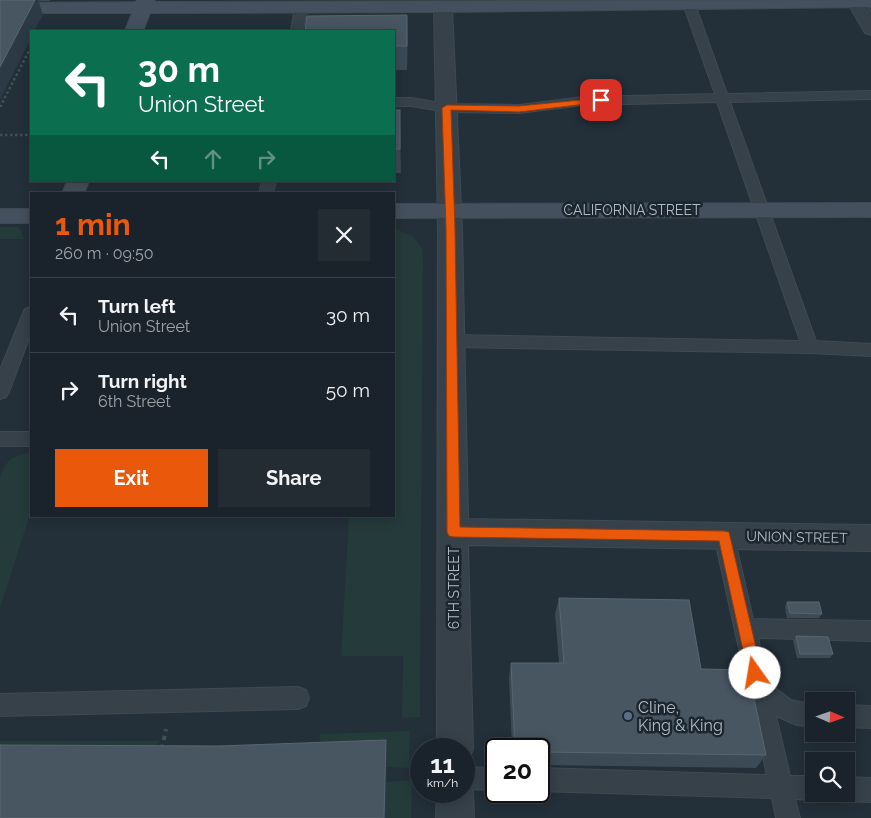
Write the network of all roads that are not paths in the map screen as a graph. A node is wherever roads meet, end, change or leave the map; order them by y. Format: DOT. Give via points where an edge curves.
graph roads {
  1 [pos="860,1"];
  2 [pos="623,2"];
  3 [pos="701,2"];
  4 [pos="144,4"];
  5 [pos="443,6"];
  6 [pos="301,7"];
  7 [pos="0,8"];
  8 [pos="871,29"];
  9 [pos="134,30"];
  10 [pos="297,30"];
  11 [pos="871,95"];
  12 [pos="724,97"];
  13 [pos="395,102"];
  14 [pos="447,108"];
  15 [pos="450,210"];
  16 [pos="761,210"];
  17 [pos="871,210"];
  18 [pos="395,211"];
  19 [pos="0,216"];
  20 [pos="30,216"];
  21 [pos="30,317"];
  22 [pos="452,341"];
  23 [pos="810,347"];
  24 [pos="871,350"];
  25 [pos="0,392"];
  26 [pos="30,439"];
  27 [pos="0,440"];
  28 [pos="454,532"];
  29 [pos="724,536"];
  30 [pos="871,538"];
  31 [pos="745,628"];
  32 [pos="871,631"];
  33 [pos="758,688"];
  34 [pos="298,698"];
  35 [pos="0,705"];
  36 [pos="805,716"];
  37 [pos="855,716"];
  38 [pos="871,717"];
  39 [pos="455,738"];
  40 [pos="550,780"];
  41 [pos="780,787"];
  42 [pos="805,788"];
  43 [pos="855,789"];
  44 [pos="871,790"];
  45 [pos="455,803"];
  46 [pos="455,818"];
  47 [pos="788,818"];
  1 -- 3 [label="street"];
  1 -- 8 [label="street"];
  2 -- 3 [label="street"];
  2 -- 5 [label="street"];
  3 -- 12 [label="lane"];
  4 -- 6 [label="street"];
  4 -- 7 [label="street"];
  4 -- 9 [label="street"];
  5 -- 6 [label="street"];
  5 -- 14 [label="street, 6TH STREET"];
  6 -- 10 [label="lane"];
  11 -- 12 [label="lane"];
  12 -- 14 [label="lane" via="584,101 519,109"];
  12 -- 16 [label="lane"];
  13 -- 14 [label="lane"];
  14 -- 15 [label="street, 6TH STREET"];
  15 -- 16 [label="street, CALIFORNIA STREET"];
  15 -- 18 [label="street, CALIFORNIA STREET"];
  15 -- 22 [label="street, 6TH STREET"];
  16 -- 17 [label="street, CALIFORNIA STREET"];
  16 -- 23 [label="lane"];
  19 -- 20 [label="street"];
  21 -- 25 [label="lane"];
  22 -- 23 [label="lane"];
  22 -- 28 [label="street, 6TH STREET"];
  23 -- 24 [label="lane"];
  26 -- 27 [label="lane"];
  28 -- 29 [label="street, UNION STREET"];
  28 -- 39 [label="street, 6TH STREET"];
  29 -- 30 [label="street, UNION STREET"];
  29 -- 31 [label="lane"];
  31 -- 32 [label="lane"];
  31 -- 33 [label="lane"];
  33 -- 36 [label="lane" via="778,707"];
  33 -- 41 [label="lane"];
  34 -- 35 [label="lane"];
  37 -- 38 [label="lane"];
  40 -- 41 [label="lane"];
  41 -- 42 [label="lane"];
  41 -- 47 [label="lane"];
  43 -- 44 [label="lane"];
  45 -- 46 [label="street"];
}
